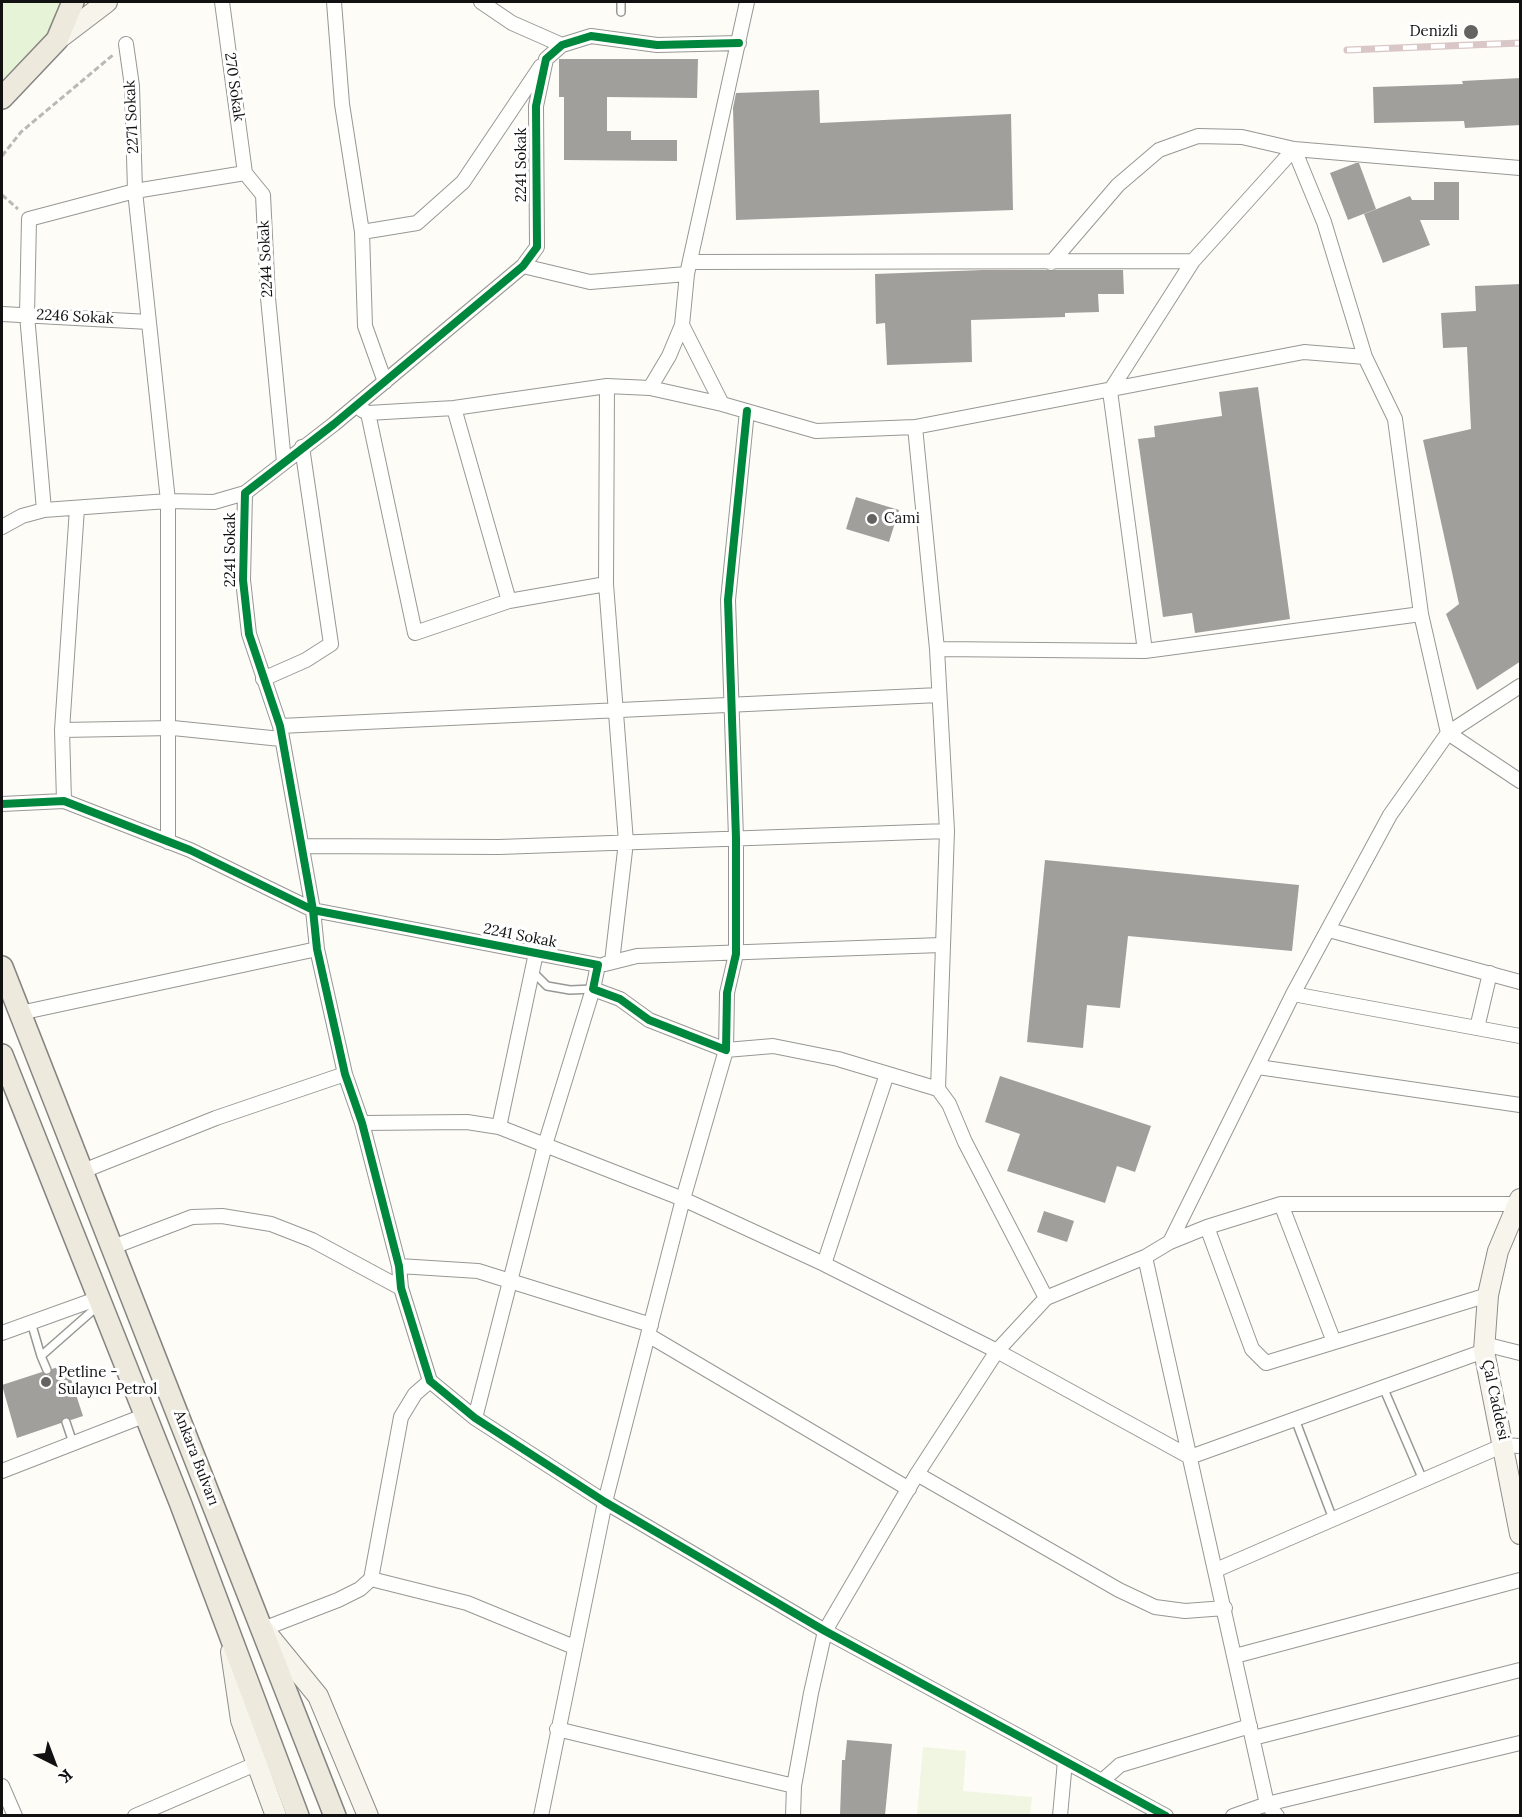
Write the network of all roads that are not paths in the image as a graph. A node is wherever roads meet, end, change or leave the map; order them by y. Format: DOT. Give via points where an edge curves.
graph roads {
  1 [pos="73,2"];
  2 [pos="107,2"];
  3 [pos="222,2"];
  4 [pos="334,2"];
  5 [pos="481,2"];
  6 [pos="621,2"];
  7 [pos="747,2"];
  8 [pos="621,12"];
  9 [pos="57,40"];
  10 [pos="739,43"];
  11 [pos="126,44"];
  12 [pos="562,45"];
  13 [pos="546,59"];
  14 [pos="2,98"];
  15 [pos="1294,149"];
  16 [pos="1521,168"];
  17 [pos="245,173"];
  18 [pos="135,191"];
  19 [pos="362,232"];
  20 [pos="1192,261"];
  21 [pos="1051,263"];
  22 [pos="523,266"];
  23 [pos="688,268"];
  24 [pos="2,314"];
  25 [pos="27,315"];
  26 [pos="148,322"];
  27 [pos="682,325"];
  28 [pos="1365,357"];
  29 [pos="385,382"];
  30 [pos="607,386"];
  31 [pos="650,388"];
  32 [pos="1110,391"];
  33 [pos="722,404"];
  34 [pos="454,408"];
  35 [pos="362,410"];
  36 [pos="747,411"];
  37 [pos="915,427"];
  38 [pos="302,447"];
  39 [pos="284,462"];
  40 [pos="245,493"];
  41 [pos="168,501"];
  42 [pos="77,508"];
  43 [pos="44,510"];
  44 [pos="2,527"];
  45 [pos="606,584"];
  46 [pos="509,601"];
  47 [pos="1421,614"];
  48 [pos="937,649"];
  49 [pos="1145,651"];
  50 [pos="263,679"];
  51 [pos="1521,686"];
  52 [pos="939,695"];
  53 [pos="730,705"];
  54 [pos="616,711"];
  55 [pos="166,728"];
  56 [pos="62,730"];
  57 [pos="280,732"];
  58 [pos="1448,733"];
  59 [pos="1521,781"];
  60 [pos="64,801"];
  61 [pos="2,804"];
  62 [pos="946,831"];
  63 [pos="736,838"];
  64 [pos="168,842"];
  65 [pos="626,842"];
  66 [pos="304,846"];
  67 [pos="313,910"];
  68 [pos="1329,930"];
  69 [pos="941,945"];
  70 [pos="317,949"];
  71 [pos="536,952"];
  72 [pos="736,954"];
  73 [pos="612,962"];
  74 [pos="598,965"];
  75 [pos="2,967"];
  76 [pos="532,971"];
  77 [pos="1490,973"];
  78 [pos="1521,982"];
  79 [pos="593,989"];
  80 [pos="1293,994"];
  81 [pos="20,1013"];
  82 [pos="1477,1028"];
  83 [pos="1521,1036"];
  84 [pos="726,1050"];
  85 [pos="2,1054"];
  86 [pos="1258,1067"];
  87 [pos="345,1074"];
  88 [pos="887,1074"];
  89 [pos="938,1089"];
  90 [pos="1521,1105"];
  91 [pos="362,1122"];
  92 [pos="499,1127"];
  93 [pos="545,1145"];
  94 [pos="83,1172"];
  95 [pos="683,1199"];
  96 [pos="1518,1201"];
  97 [pos="1281,1204"];
  98 [pos="1207,1227"];
  99 [pos="1170,1242"];
  100 [pos="113,1247"];
  101 [pos="1145,1257"];
  102 [pos="824,1264"];
  103 [pos="399,1266"];
  104 [pos="508,1282"];
  105 [pos="401,1288"];
  106 [pos="1488,1295"];
  107 [pos="1046,1298"];
  108 [pos="100,1301"];
  109 [pos="31,1322"];
  110 [pos="650,1330"];
  111 [pos="2,1333"];
  112 [pos="1334,1342"];
  113 [pos="1484,1348"];
  114 [pos="997,1351"];
  115 [pos="1521,1353"];
  116 [pos="41,1356"];
  117 [pos="47,1370"];
  118 [pos="430,1381"];
  119 [pos="1383,1387"];
  120 [pos="146,1415"];
  121 [pos="475,1418"];
  122 [pos="1295,1419"];
  123 [pos="66,1422"];
  124 [pos="73,1443"];
  125 [pos="1512,1445"];
  126 [pos="1190,1457"];
  127 [pos="2,1470"];
  128 [pos="917,1474"];
  129 [pos="1424,1480"];
  130 [pos="909,1489"];
  131 [pos="605,1502"];
  132 [pos="1334,1519"];
  133 [pos="1521,1534"];
  134 [pos="1216,1570"];
  135 [pos="371,1579"];
  136 [pos="1521,1580"];
  137 [pos="1225,1608"];
  138 [pos="263,1629"];
  139 [pos="825,1631"];
  140 [pos="229,1634"];
  141 [pos="574,1647"];
  142 [pos="1235,1656"];
  143 [pos="1521,1670"];
  144 [pos="557,1729"];
  145 [pos="1252,1732"];
  146 [pos="1521,1743"];
  147 [pos="1065,1761"];
  148 [pos="258,1763"];
  149 [pos="1102,1781"];
  150 [pos="2,1786"];
  151 [pos="794,1786"];
  152 [pos="1267,1804"];
  153 [pos="15,1815"];
  154 [pos="135,1815"];
  155 [pos="276,1815"];
  156 [pos="298,1815"];
  157 [pos="335,1815"];
  158 [pos="368,1815"];
  159 [pos="541,1815"];
  160 [pos="793,1815"];
  161 [pos="1060,1815"];
  162 [pos="1166,1815"];
  163 [pos="1233,1815"];
  164 [pos="1277,1815"];
  1 -- 9 [label="main road"];
  2 -- 9 [label="main road"];
  3 -- 17 [label="street, 270 Sokak"];
  4 -- 19 [label="street" via="342,104"];
  5 -- 12 [label="street" via="512,23"];
  6 -- 8 [label="lane"];
  7 -- 10 [label="street"];
  9 -- 14 [label="main road"];
  10 -- 12 [label="street" via="657,45 591,36"];
  10 -- 23 [label="street"];
  11 -- 18 [label="street, 2271 Sokak" via="132,86"];
  12 -- 13 [label="street"];
  13 -- 19 [label="street" via="463,182 417,223"];
  13 -- 22 [label="street, 2241 Sokak" via="536,106 537,247"];
  15 -- 16 [label="street"];
  15 -- 20 [label="street"];
  15 -- 21 [label="street" via="1242,137 1198,136 1159,150 1118,185"];
  15 -- 28 [label="street" via="1324,222"];
  17 -- 18 [label="street"];
  17 -- 39 [label="street, 2244 Sokak" via="263,195 268,298"];
  18 -- 25 [label="street" via="29,219"];
  18 -- 26 [label="street, 2271 Sokak"];
  19 -- 29 [label="street" via="365,326"];
  20 -- 21 [label="street"];
  20 -- 32 [label="street"];
  21 -- 23 [label="street"];
  22 -- 23 [label="street" via="590,282"];
  22 -- 29 [label="street, 2241 Sokak"];
  23 -- 27 [label="street"];
  24 -- 25 [label="street, 2246 Sokak"];
  25 -- 26 [label="street, 2246 Sokak"];
  25 -- 43 [label="street"];
  26 -- 41 [label="street, 2271 Sokak"];
  27 -- 31 [label="street"];
  27 -- 33 [label="street"];
  28 -- 32 [label="street" via="1304,352"];
  28 -- 47 [label="street" via="1395,419"];
  29 -- 35 [label="street, 2241 Sokak"];
  30 -- 31 [label="street"];
  30 -- 34 [label="street"];
  30 -- 45 [label="street"];
  31 -- 33 [label="street"];
  32 -- 37 [label="street"];
  32 -- 49 [label="street"];
  33 -- 36 [label="street"];
  34 -- 35 [label="street"];
  34 -- 46 [label="street"];
  35 -- 38 [label="street, 2241 Sokak"];
  35 -- 46 [label="street" via="415,633"];
  36 -- 37 [label="street" via="816,431"];
  36 -- 53 [label="street" via="728,600"];
  37 -- 48 [label="street"];
  38 -- 39 [label="street, 2241 Sokak"];
  38 -- 50 [label="street" via="331,644"];
  39 -- 40 [label="street, 2241 Sokak"];
  40 -- 41 [label="street, 2241 Sokak" via="214,502"];
  40 -- 50 [label="street, 2241 Sokak" via="243,580 249,634"];
  41 -- 42 [label="street, 2241 Sokak"];
  41 -- 55 [label="street, 2271 Sokak"];
  42 -- 43 [label="street, 2241 Sokak"];
  42 -- 56 [label="street"];
  43 -- 44 [label="street, 2241 Sokak"];
  45 -- 46 [label="street"];
  45 -- 54 [label="street"];
  47 -- 49 [label="street"];
  47 -- 58 [label="street"];
  48 -- 49 [label="street"];
  48 -- 52 [label="street"];
  50 -- 57 [label="street, 2241 Sokak"];
  51 -- 58 [label="street"];
  52 -- 53 [label="street"];
  52 -- 62 [label="street"];
  53 -- 54 [label="street"];
  53 -- 63 [label="street"];
  54 -- 57 [label="street"];
  54 -- 65 [label="street"];
  55 -- 56 [label="street"];
  55 -- 57 [label="street"];
  55 -- 64 [label="street, 2271 Sokak"];
  56 -- 60 [label="street"];
  57 -- 66 [label="street, 2241 Sokak"];
  58 -- 59 [label="street"];
  58 -- 68 [label="street" via="1390,815"];
  60 -- 61 [label="street"];
  60 -- 64 [label="street"];
  62 -- 63 [label="street"];
  62 -- 69 [label="street"];
  63 -- 65 [label="street"];
  63 -- 72 [label="street"];
  64 -- 67 [label="street"];
  65 -- 66 [label="street"];
  65 -- 73 [label="street"];
  66 -- 67 [label="street, 2241 Sokak"];
  67 -- 70 [label="street"];
  67 -- 71 [label="street, 2241 Sokak"];
  68 -- 77 [label="street"];
  68 -- 80 [label="street"];
  69 -- 72 [label="street"];
  69 -- 89 [label="street"];
  70 -- 81 [label="street"];
  70 -- 87 [label="street"];
  71 -- 74 [label="street, 2241 Sokak"];
  71 -- 76 [label="street"];
  72 -- 73 [label="street" via="637,956"];
  72 -- 84 [label="street" via="727,993"];
  73 -- 74 [label="street"];
  74 -- 79 [label="street"];
  75 -- 81 [label="main road, Ankara Bulvarı"];
  76 -- 79 [label="lane" via="547,986"];
  76 -- 92 [label="street"];
  77 -- 78 [label="street"];
  77 -- 82 [label="street"];
  79 -- 84 [label="street" via="620,999 649,1020"];
  79 -- 93 [label="street"];
  80 -- 82 [label="street"];
  80 -- 86 [label="street"];
  81 -- 94 [label="main road, Ankara Bulvarı"];
  82 -- 83 [label="street"];
  84 -- 88 [label="street" via="773,1046"];
  84 -- 95 [label="street"];
  85 -- 108 [label="main road, Ankara Bulvarı"];
  86 -- 90 [label="street"];
  86 -- 99 [label="street"];
  87 -- 91 [label="street"];
  87 -- 94 [label="street" via="216,1118"];
  88 -- 89 [label="street"];
  88 -- 102 [label="street"];
  89 -- 107 [label="street"];
  91 -- 92 [label="street" via="467,1122"];
  91 -- 103 [label="street"];
  92 -- 93 [label="street"];
  93 -- 95 [label="street"];
  93 -- 104 [label="street"];
  94 -- 100 [label="main road, Ankara Bulvarı"];
  95 -- 102 [label="street"];
  95 -- 110 [label="street"];
  96 -- 97 [label="street"];
  96 -- 106 [label="main road, Çal Caddesi" via="1498,1251"];
  97 -- 98 [label="street"];
  97 -- 112 [label="street"];
  98 -- 99 [label="street"];
  98 -- 112 [label="street" via="1252,1349 1266,1363"];
  99 -- 101 [label="street"];
  100 -- 105 [label="street" via="192,1217 222,1216 271,1224 312,1240"];
  100 -- 138 [label="main road, Ankara Bulvarı"];
  101 -- 107 [label="street"];
  101 -- 126 [label="street"];
  102 -- 114 [label="street"];
  103 -- 104 [label="street" via="478,1271"];
  103 -- 105 [label="street"];
  104 -- 110 [label="street" via="573,1299"];
  104 -- 121 [label="street"];
  105 -- 118 [label="street"];
  106 -- 112 [label="street"];
  106 -- 113 [label="main road, Çal Caddesi"];
  107 -- 114 [label="street"];
  108 -- 109 [label="street"];
  108 -- 116 [label="lane"];
  108 -- 120 [label="main road, Ankara Bulvarı"];
  109 -- 111 [label="street"];
  109 -- 116 [label="lane"];
  110 -- 130 [label="street"];
  110 -- 131 [label="street"];
  113 -- 115 [label="street"];
  113 -- 119 [label="street"];
  113 -- 125 [label="main road, Çal Caddesi"];
  114 -- 126 [label="street"];
  114 -- 128 [label="street"];
  116 -- 117 [label="lane"];
  118 -- 121 [label="street"];
  118 -- 135 [label="street" via="415,1394 401,1417"];
  119 -- 122 [label="street"];
  119 -- 129 [label="lane"];
  120 -- 124 [label="street"];
  120 -- 140 [label="main road, Ankara Bulvarı"];
  121 -- 131 [label="street"];
  122 -- 126 [label="street"];
  122 -- 132 [label="lane"];
  123 -- 124 [label="lane"];
  124 -- 127 [label="street"];
  125 -- 129 [label="street"];
  125 -- 133 [label="main road, Çal Caddesi"];
  126 -- 134 [label="street"];
  128 -- 130 [label="street"];
  128 -- 137 [label="street" via="1155,1607 1185,1611"];
  129 -- 132 [label="street"];
  130 -- 139 [label="street"];
  131 -- 139 [label="street"];
  131 -- 141 [label="street"];
  132 -- 134 [label="street"];
  134 -- 137 [label="street"];
  135 -- 138 [label="street" via="338,1600"];
  135 -- 141 [label="street" via="466,1603"];
  136 -- 142 [label="street"];
  137 -- 142 [label="street"];
  138 -- 157 [label="main road, Ankara Bulvarı"];
  138 -- 158 [label="main road" via="318,1696"];
  139 -- 147 [label="street"];
  139 -- 151 [label="street"];
  140 -- 148 [label="main road" via="241,1720"];
  140 -- 156 [label="main road, Ankara Bulvarı"];
  141 -- 144 [label="street"];
  142 -- 145 [label="street"];
  143 -- 145 [label="street"];
  144 -- 151 [label="street"];
  144 -- 159 [label="street"];
  145 -- 149 [label="street" via="1120,1765"];
  145 -- 152 [label="street"];
  146 -- 152 [label="street"];
  147 -- 149 [label="street"];
  147 -- 161 [label="street"];
  148 -- 154 [label="street"];
  148 -- 155 [label="main road"];
  149 -- 162 [label="street"];
  150 -- 153 [label="street"];
  151 -- 160 [label="street"];
  152 -- 163 [label="street"];
  152 -- 164 [label="street"];
}
